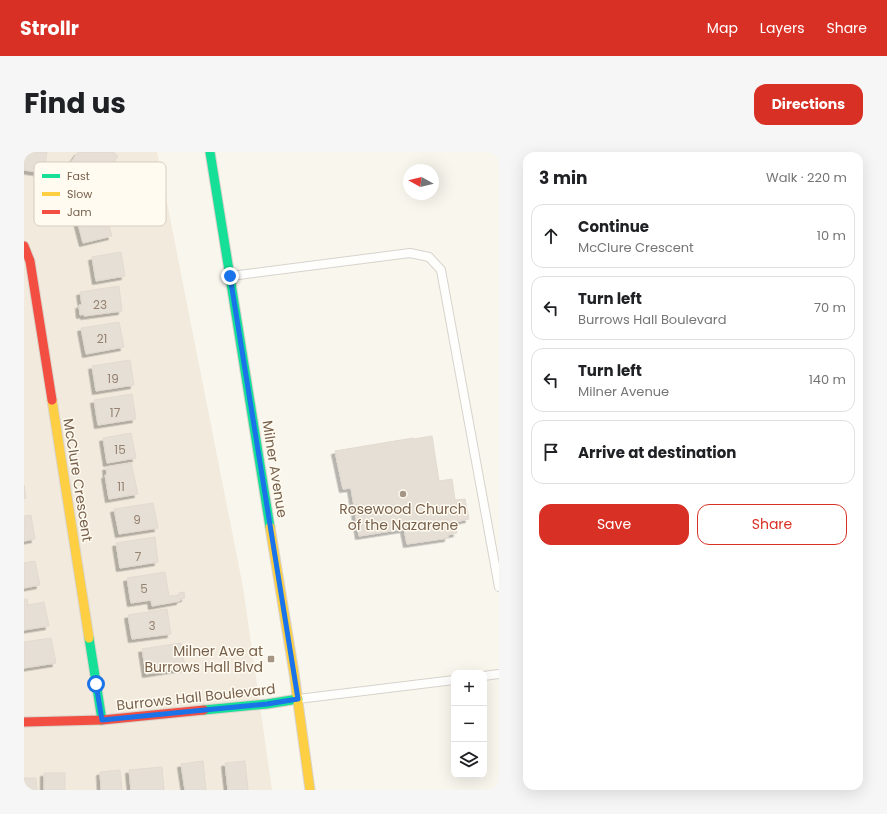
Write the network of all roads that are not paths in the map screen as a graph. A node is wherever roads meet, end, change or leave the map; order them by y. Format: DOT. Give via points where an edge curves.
graph roads {
  1 [pos="210,152"];
  2 [pos="24,246"];
  3 [pos="230,276"];
  4 [pos="499,587"];
  5 [pos="499,674"];
  6 [pos="487,676"];
  7 [pos="451,680"];
  8 [pos="298,699"];
  9 [pos="102,720"];
  10 [pos="24,722"];
  11 [pos="310,790"];
  1 -- 3 [label="street, Milner Avenue"];
  2 -- 9 [label="street, McClure Crescent" via="30,261"];
  3 -- 4 [label="lane" via="410,253 429,257 441,270"];
  3 -- 8 [label="street, Milner Avenue"];
  5 -- 6 [label="lane"];
  7 -- 8 [label="lane"];
  8 -- 9 [label="street, Burrows Hall Boulevard"];
  8 -- 11 [label="street, Milner Avenue"];
  9 -- 10 [label="street, Burrows Hall Boulevard"];
}
